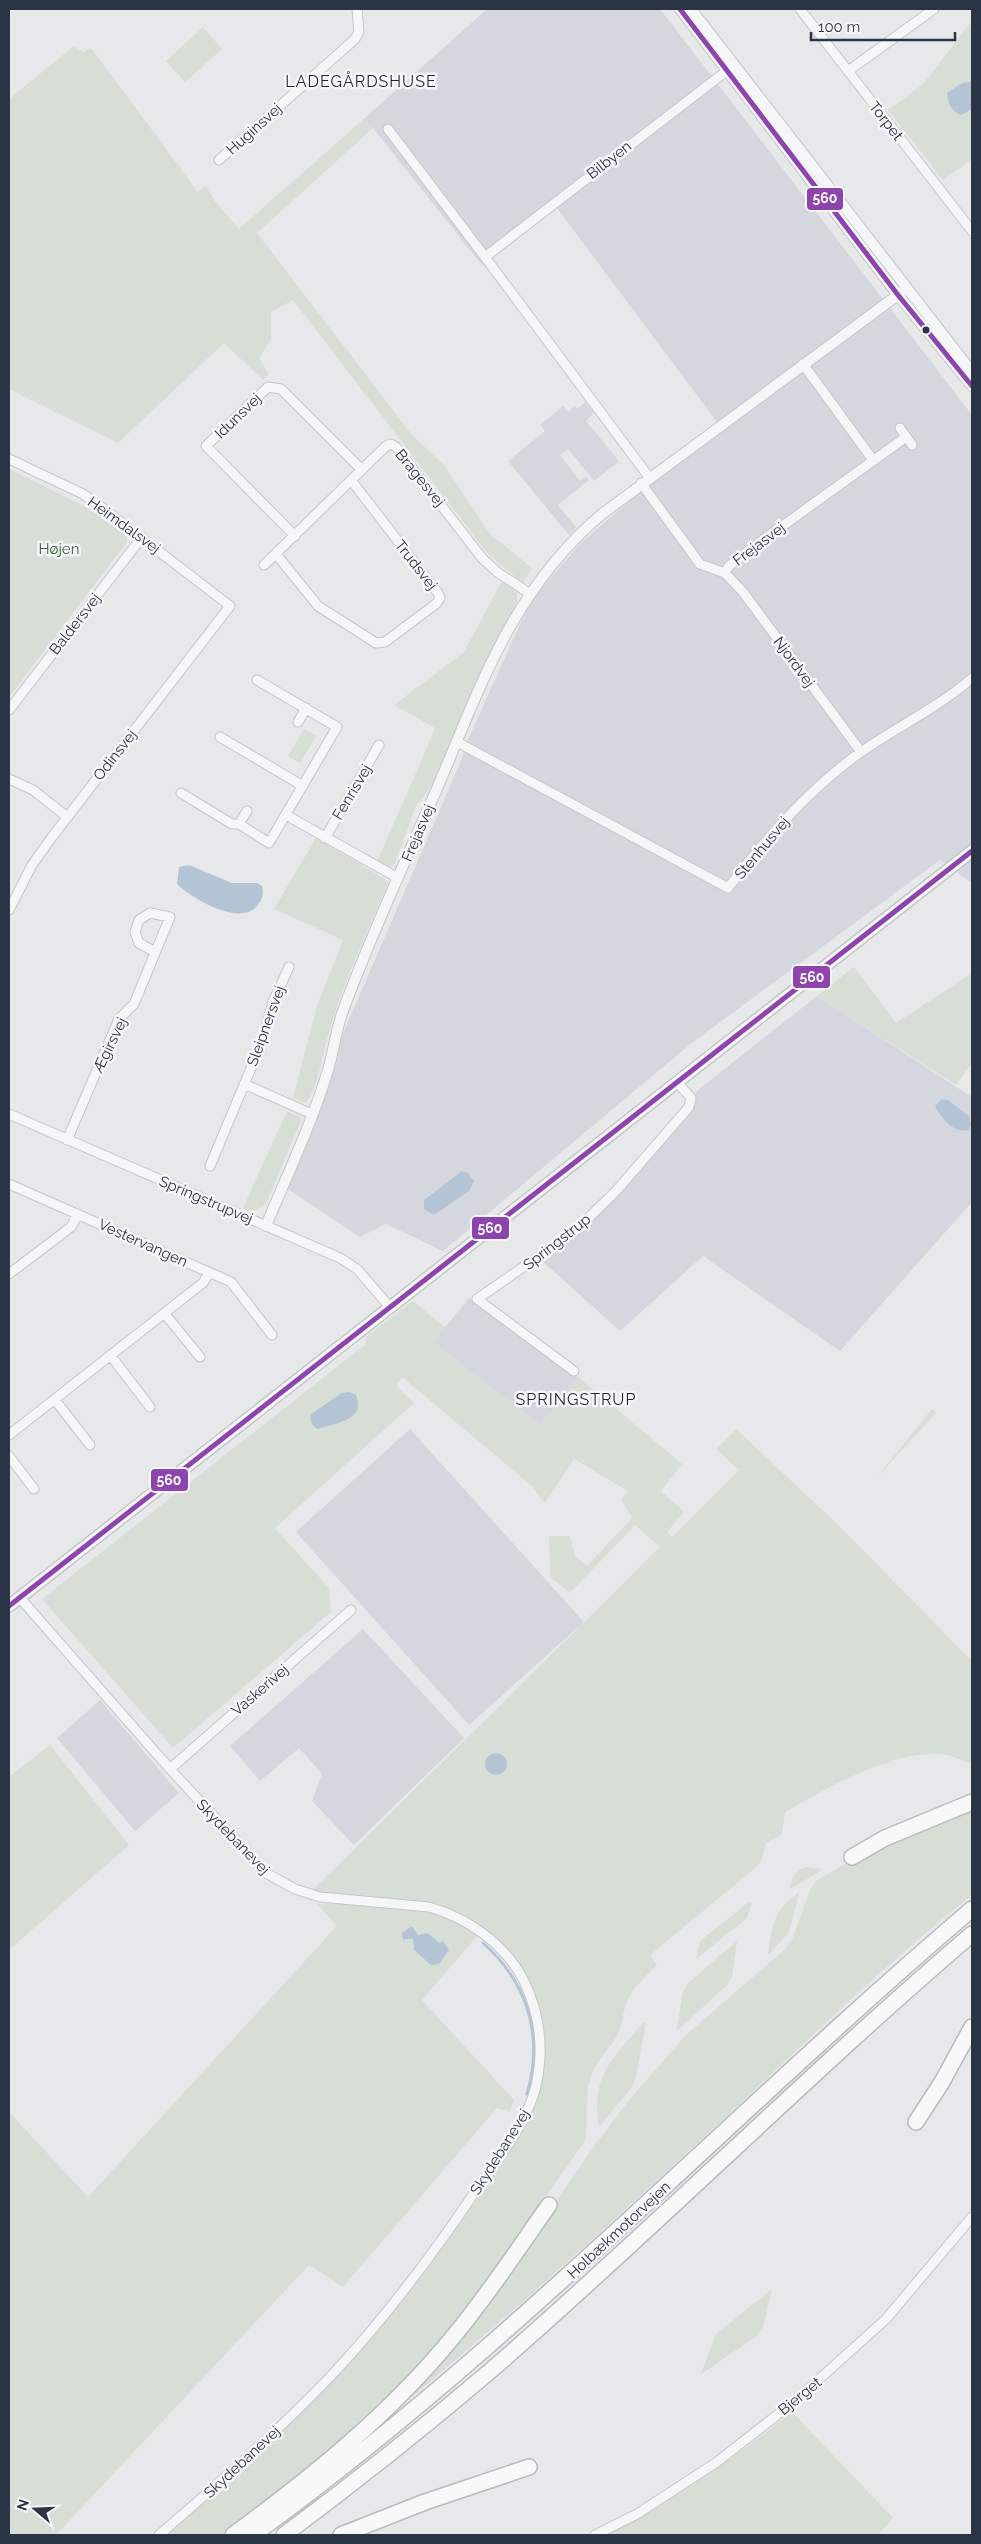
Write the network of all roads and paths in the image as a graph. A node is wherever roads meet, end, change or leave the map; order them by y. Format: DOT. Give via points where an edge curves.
graph roads {
  1 [pos="357,9"];
  2 [pos="680,9"];
  3 [pos="691,9"];
  4 [pos="800,9"];
  5 [pos="934,9"];
  6 [pos="731,68"];
  7 [pos="848,71"];
  8 [pos="388,129"];
  9 [pos="219,160"];
  10 [pos="972,232"];
  11 [pos="485,256"];
  12 [pos="902,292"];
  13 [pos="803,364"];
  14 [pos="968,368"];
  15 [pos="972,386"];
  16 [pos="900,428"];
  17 [pos="906,437"];
  18 [pos="912,445"];
  19 [pos="9,459"];
  20 [pos="873,460"];
  21 [pos="362,470"];
  22 [pos="351,480"];
  23 [pos="645,480"];
  24 [pos="296,536"];
  25 [pos="142,537"];
  26 [pos="276,554"];
  27 [pos="264,566"];
  28 [pos="725,573"];
  29 [pos="529,593"];
  30 [pos="230,606"];
  31 [pos="972,678"];
  32 [pos="257,680"];
  33 [pos="306,708"];
  34 [pos="9,710"];
  35 [pos="298,722"];
  36 [pos="220,737"];
  37 [pos="457,742"];
  38 [pos="379,746"];
  39 [pos="861,752"];
  40 [pos="9,778"];
  41 [pos="303,786"];
  42 [pos="181,793"];
  43 [pos="247,811"];
  44 [pos="286,815"];
  45 [pos="67,817"];
  46 [pos="239,824"];
  47 [pos="325,838"];
  48 [pos="972,851"];
  49 [pos="398,878"];
  50 [pos="11,899"];
  51 [pos="9,910"];
  52 [pos="155,952"];
  53 [pos="289,967"];
  54 [pos="677,1082"];
  55 [pos="244,1084"];
  56 [pos="9,1114"];
  57 [pos="312,1114"];
  58 [pos="67,1140"];
  59 [pos="210,1166"];
  60 [pos="9,1184"];
  61 [pos="78,1214"];
  62 [pos="266,1226"];
  63 [pos="208,1273"];
  64 [pos="9,1274"];
  65 [pos="389,1306"];
  66 [pos="165,1314"];
  67 [pos="272,1335"];
  68 [pos="110,1356"];
  69 [pos="200,1357"];
  70 [pos="574,1371"];
  71 [pos="55,1400"];
  72 [pos="150,1407"];
  73 [pos="9,1435"];
  74 [pos="90,1445"];
  75 [pos="9,1456"];
  76 [pos="34,1489"];
  77 [pos="20,1598"];
  78 [pos="9,1606"];
  79 [pos="350,1610"];
  80 [pos="170,1769"];
  81 [pos="972,1802"];
  82 [pos="852,1857"];
  83 [pos="972,1909"];
  84 [pos="972,1934"];
  85 [pos="972,2027"];
  86 [pos="916,2122"];
  87 [pos="549,2205"];
  88 [pos="972,2217"];
  89 [pos="529,2467"];
  90 [pos="159,2535"];
  91 [pos="233,2535"];
  92 [pos="253,2535"];
  93 [pos="284,2535"];
  94 [pos="341,2535"];
  95 [pos="595,2535"];
  1 -- 9 [label="street, Huginsvej" via="359,32 355,39"];
  2 -- 6 [label="street"];
  3 -- 6 [label="street"];
  4 -- 7 [label="street, Torpet"];
  5 -- 7 [label="street"];
  6 -- 11 [label="street, Bilbyen"];
  6 -- 12 [label="street"];
  7 -- 10 [label="street, Torpet"];
  8 -- 11 [label="street"];
  11 -- 23 [label="street"];
  12 -- 13 [label="street, Frejasvej"];
  12 -- 14 [label="street"];
  13 -- 20 [label="street"];
  13 -- 23 [label="street, Frejasvej"];
  14 -- 15 [label="street"];
  16 -- 17 [label="street"];
  17 -- 18 [label="street"];
  17 -- 20 [label="street, Frejasvej"];
  19 -- 25 [label="street, Heimdalsvej" via="90,499"];
  20 -- 28 [label="street, Frejasvej" via="729,566"];
  21 -- 22 [label="street, Bragesvej"];
  21 -- 24 [label="street, Idunsvej" via="281,389 274,386 268,387 206,446"];
  21 -- 29 [label="street, Bragesvej" via="386,446 396,446 482,558"];
  22 -- 24 [label="street, Bragesvej"];
  22 -- 26 [label="street, Trudsvej" via="438,593 437,603 385,642 376,643 318,606"];
  23 -- 28 [label="street, Frejasvej" via="700,564"];
  23 -- 29 [label="street, Frejasvej" via="577,537"];
  24 -- 26 [label="street, Bragesvej"];
  25 -- 30 [label="street, Heimdalsvej"];
  25 -- 34 [label="street, Baldersvej"];
  26 -- 27 [label="street, Bragesvej"];
  28 -- 39 [label="street, Njordvej" via="743,592"];
  29 -- 37 [label="street, Frejasvej" via="492,660"];
  30 -- 45 [label="street, Odinsvej"];
  31 -- 39 [label="street, Stenhusvej" via="941,703"];
  32 -- 33 [label="street"];
  33 -- 35 [label="street"];
  33 -- 41 [label="street" via="337,727"];
  36 -- 41 [label="street"];
  37 -- 39 [label="street, Stenhusvej" via="728,888 783,821"];
  37 -- 49 [label="street, Frejasvej"];
  38 -- 47 [label="street, Fenrisvej"];
  40 -- 45 [label="street" via="33,790"];
  41 -- 44 [label="street"];
  42 -- 46 [label="street" via="232,824"];
  43 -- 46 [label="street"];
  44 -- 46 [label="street" via="269,843"];
  44 -- 47 [label="street, Fenrisvej"];
  45 -- 50 [label="street, Odinsvej"];
  47 -- 49 [label="street, Fenrisvej"];
  48 -- 54 [label="main road"];
  49 -- 57 [label="street, Frejasvej" via="342,1012 328,1070"];
  50 -- 51 [label="street, Odinsvej"];
  52 -- 52 [label="street, Ægirsvej" via="170,917 150,913 138,921 135,932 139,943"];
  52 -- 58 [label="street, Ægirsvej" via="134,1004 119,1019"];
  53 -- 55 [label="street, Sleipnersvej"];
  54 -- 65 [label="main road"];
  54 -- 70 [label="street, Springstrup" via="691,1098 689,1107 616,1192 565,1239 477,1299"];
  55 -- 57 [label="street, Sleipnersvej"];
  55 -- 59 [label="street, Sleipnersvej"];
  56 -- 58 [label="street, Springstrupvej"];
  57 -- 62 [label="street, Frejasvej"];
  58 -- 62 [label="street, Springstrupvej"];
  60 -- 61 [label="street, Vestervangen"];
  61 -- 63 [label="street, Vestervangen"];
  61 -- 64 [label="street" via="71,1226"];
  62 -- 65 [label="street, Springstrupvej" via="348,1262"];
  63 -- 66 [label="street, Vestervangen" via="204,1282"];
  63 -- 67 [label="street, Vestervangen" via="231,1282"];
  65 -- 77 [label="main road"];
  66 -- 68 [label="street, Vestervangen"];
  66 -- 69 [label="street"];
  68 -- 71 [label="street, Vestervangen"];
  68 -- 72 [label="street"];
  71 -- 73 [label="street, Vestervangen"];
  71 -- 74 [label="street"];
  75 -- 76 [label="street"];
  77 -- 78 [label="main road"];
  77 -- 80 [label="street, Skydebanevej"];
  79 -- 80 [label="street, Vaskerivej"];
  80 -- 90 [label="street, Skydebanevej" via="258,1866 275,1879 320,1897 441,1911 473,1926 492,1941 518,1970 531,1996 540,2036 540,2056 536,2086 518,2128 409,2283 356,2348 310,2397 241,2465"];
  81 -- 82 [label="highway" via="885,1838"];
  83 -- 92 [label="highway, Holbækmotorvejen" via="819,2044 563,2282 476,2358 390,2430"];
  84 -- 93 [label="highway, Holbækmotorvejen" via="833,2056 488,2373"];
  85 -- 86 [label="highway"];
  87 -- 91 [label="highway" via="452,2338 402,2394 349,2444"];
  88 -- 95 [label="street, Bjerget" via="886,2318 796,2400 717,2462 637,2514"];
  89 -- 94 [label="highway"];
}
